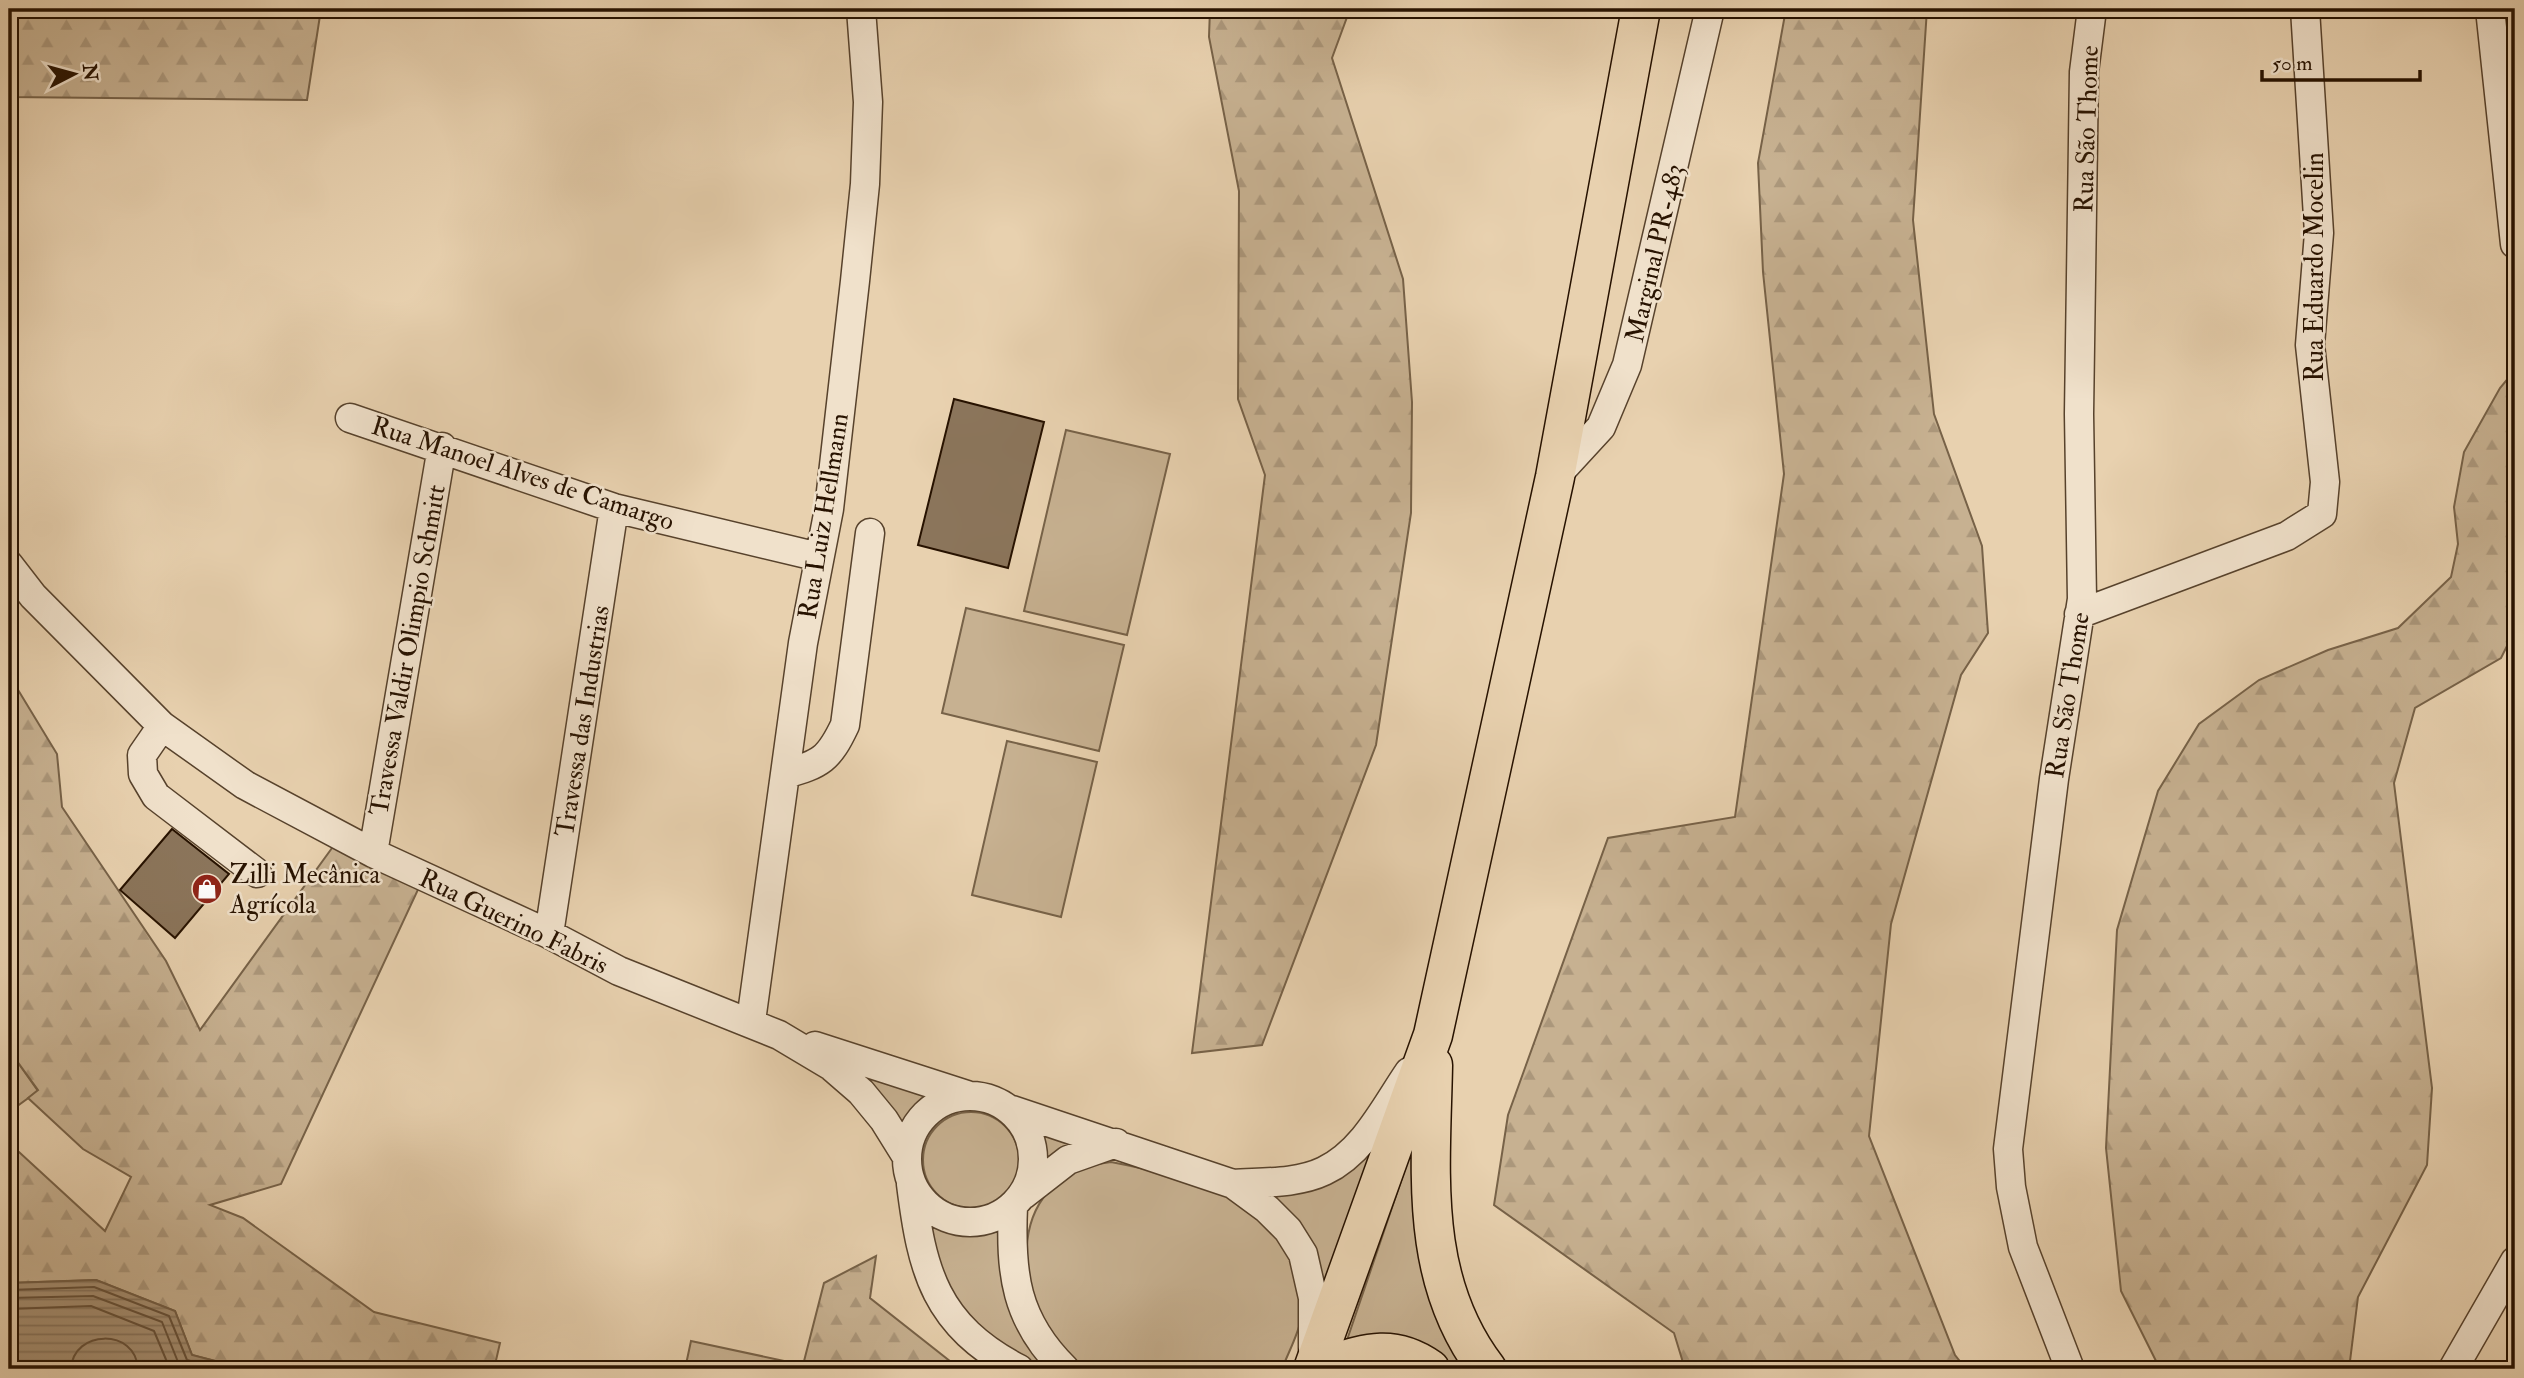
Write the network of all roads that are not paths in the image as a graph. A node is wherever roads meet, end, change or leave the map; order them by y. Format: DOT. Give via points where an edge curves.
graph roads {
  1 [pos="861,9"];
  2 [pos="1641,9"];
  3 [pos="1710,9"];
  4 [pos="2092,9"];
  5 [pos="2305,9"];
  6 [pos="2490,9"];
  7 [pos="2515,244"];
  8 [pos="350,418"];
  9 [pos="442,447"];
  10 [pos="1555,477"];
  11 [pos="614,508"];
  12 [pos="870,533"];
  13 [pos="819,557"];
  14 [pos="9,565"];
  15 [pos="2079,614"];
  16 [pos="162,726"];
  17 [pos="785,774"];
  18 [pos="373,853"];
  19 [pos="257,873"];
  20 [pos="550,934"];
  21 [pos="751,1021"];
  22 [pos="779,1035"];
  23 [pos="1433,1035"];
  24 [pos="967,1095"];
  25 [pos="1012,1110"];
  26 [pos="1116,1143"];
  27 [pos="909,1169"];
  28 [pos="1233,1184"];
  29 [pos="1018,1200"];
  30 [pos="2515,1261"];
  31 [pos="1019,1369"];
  32 [pos="1065,1369"];
  33 [pos="1314,1369"];
  34 [pos="1430,1369"];
  35 [pos="1487,1369"];
  36 [pos="2070,1369"];
  37 [pos="2453,1369"];
  1 -- 13 [label="street, Rua Luiz Hellmann" via="868,102 865,184 829,509"];
  2 -- 10 [label="highway"];
  3 -- 10 [label="street, Marginal PR-483" via="1627,365 1601,427"];
  4 -- 15 [label="street, Rua São Thome" via="2084,72"];
  5 -- 15 [label="street, Rua Eduardo Mocelin" via="2319,233 2310,345 2325,482 2322,514 2287,536"];
  6 -- 7 [label="street"];
  8 -- 9 [label="street, Rua Manoel Alves de Camargo"];
  9 -- 11 [label="street, Rua Manoel Alves de Camargo"];
  9 -- 18 [label="street, Travessa Valdir Olimpio Schmitt"];
  10 -- 23 [label="highway"];
  11 -- 13 [label="street, Rua Manoel Alves de Camargo"];
  11 -- 20 [label="street, Travessa das Industrias"];
  12 -- 17 [label="street" via="845,724 818,765"];
  13 -- 17 [label="street, Rua Luiz Hellmann"];
  14 -- 16 [label="street, Rua Guerino Fabris" via="33,596"];
  15 -- 36 [label="street, Rua São Thome" via="2008,1149 2023,1247"];
  16 -- 18 [label="street, Rua Guerino Fabris" via="245,785"];
  16 -- 19 [label="street" via="142,755 143,774 156,796"];
  17 -- 21 [label="street, Rua Luiz Hellmann"];
  18 -- 20 [label="street, Rua Guerino Fabris"];
  20 -- 21 [label="street, Rua Guerino Fabris" via="619,971"];
  21 -- 22 [label="street, Rua Guerino Fabris"];
  22 -- 24 [label="street"];
  22 -- 27 [label="street" via="831,1066 861,1092 884,1120"];
  23 -- 28 [label="street" via="1360,1145 1324,1171 1286,1181"];
  23 -- 33 [label="highway"];
  23 -- 35 [label="highway" via="1430,1216 1443,1289"];
  24 -- 25 [label="street" via="983,1096"];
  24 -- 27 [label="street" via="937,1104 925,1114 909,1142"];
  25 -- 26 [label="street"];
  25 -- 29 [label="street" via="1026,1128 1033,1150 1034,1166"];
  26 -- 28 [label="street"];
  26 -- 29 [label="street" via="1068,1160"];
  27 -- 29 [label="street" via="928,1206 955,1221 986,1221"];
  27 -- 31 [label="street" via="918,1240 943,1306 995,1356"];
  28 -- 33 [label="street" via="1267,1209 1303,1254 1313,1298"];
  29 -- 32 [label="street" via="1011,1250 1015,1287 1036,1335"];
  30 -- 37 [label="street"];
  33 -- 34 [label="highway" via="1374,1352 1396,1352"];
}
